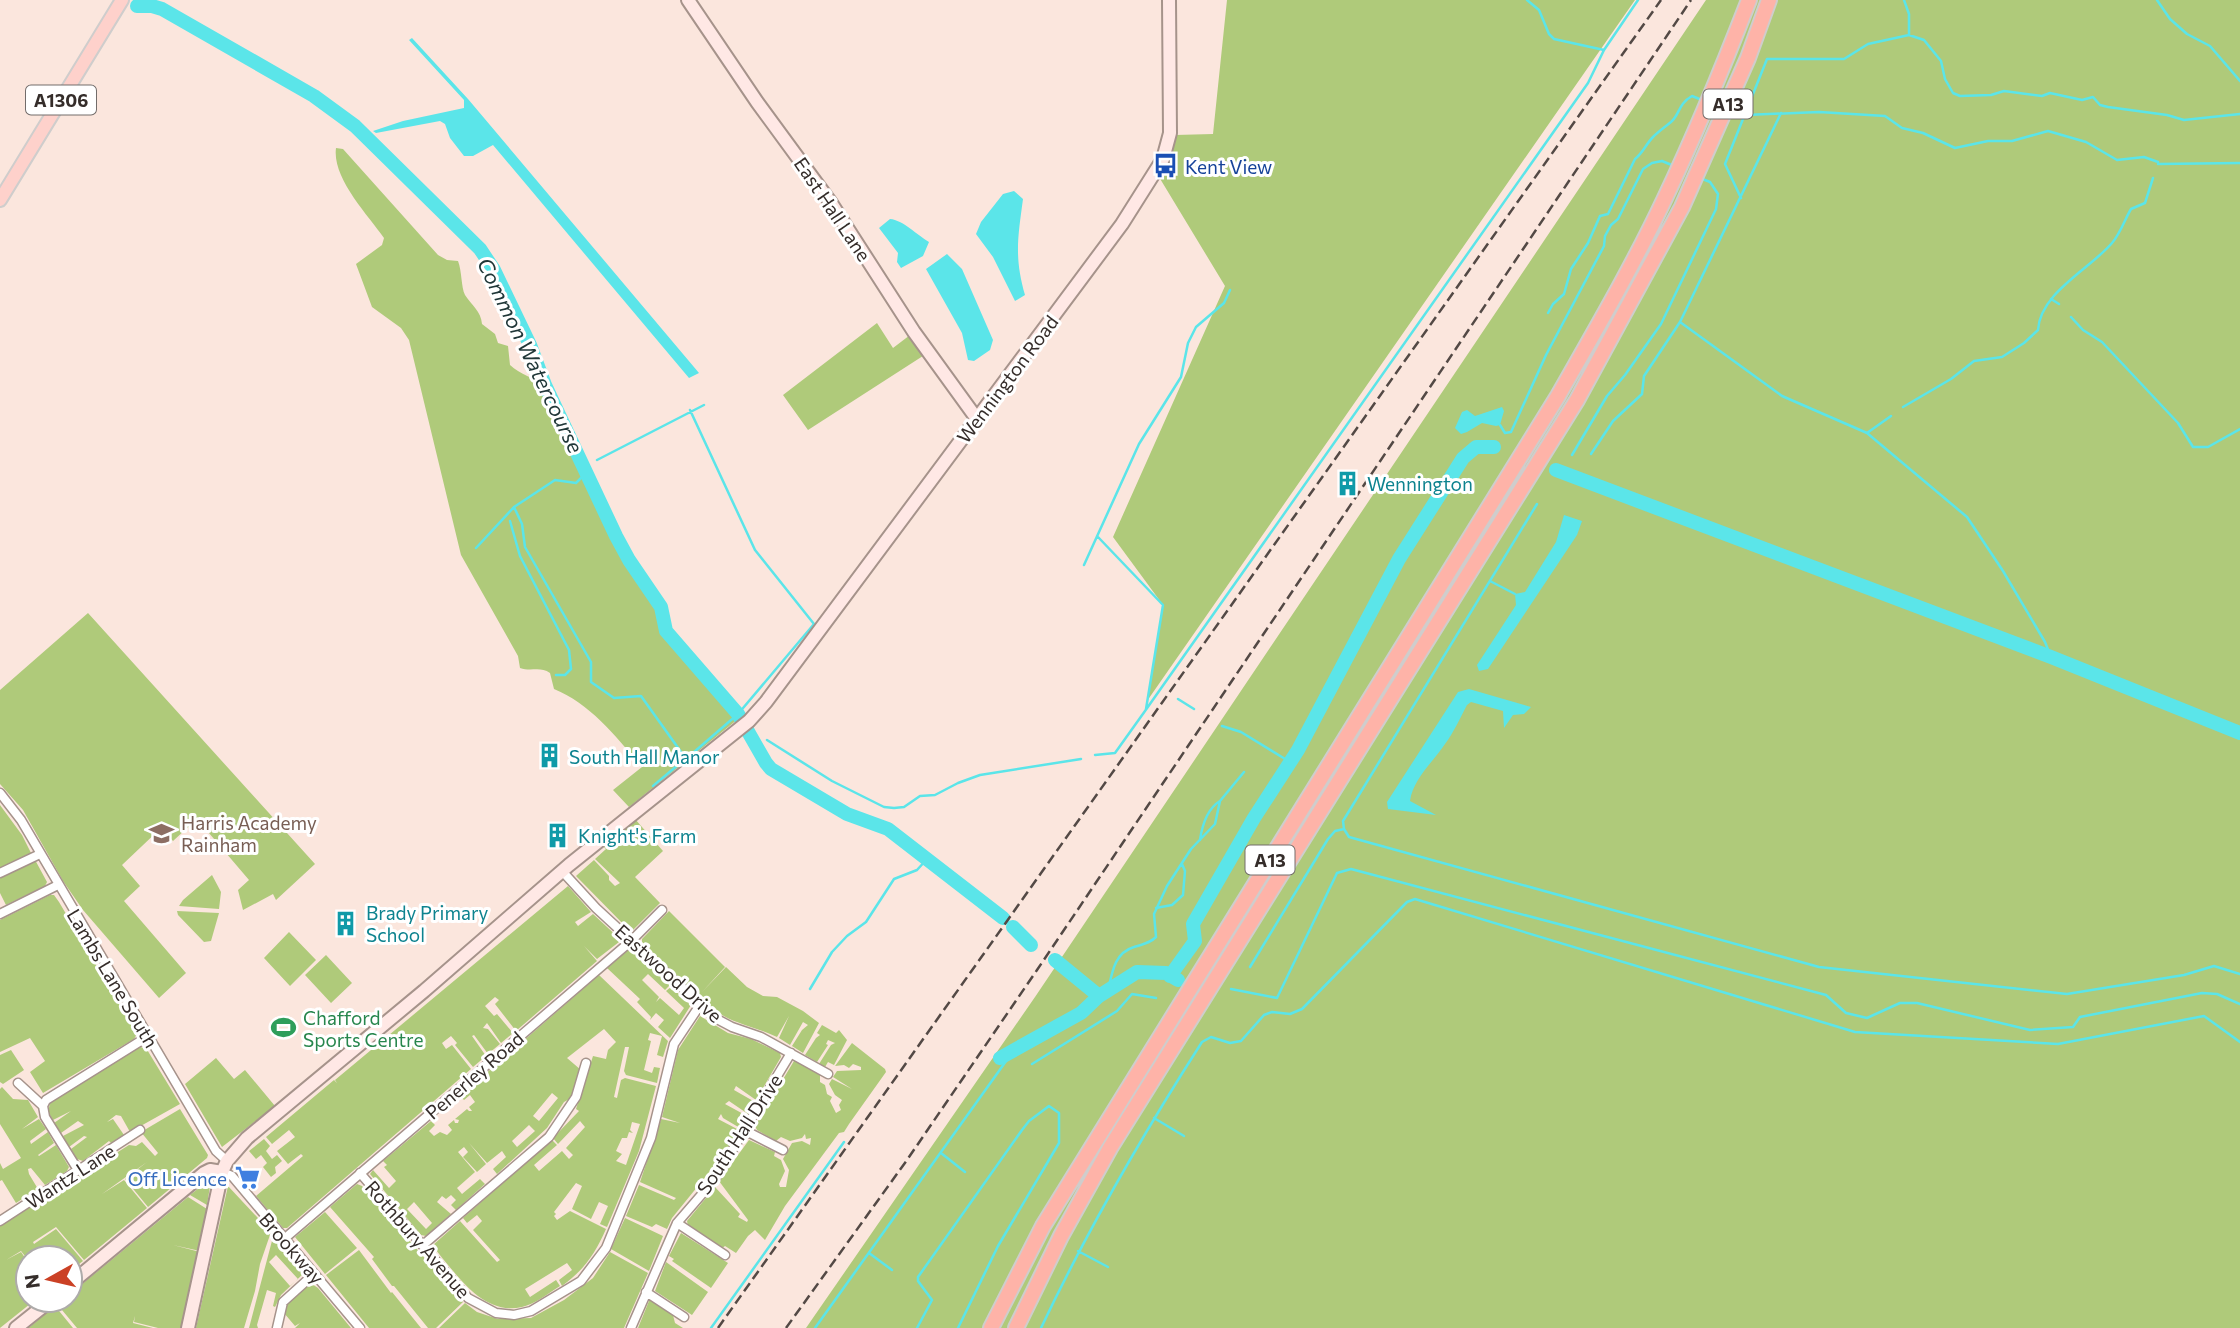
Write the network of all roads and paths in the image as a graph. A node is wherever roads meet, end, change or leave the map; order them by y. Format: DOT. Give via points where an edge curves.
graph roads {
  1 [pos="122,0"];
  2 [pos="688,0"];
  3 [pos="1169,0"];
  4 [pos="1749,0"];
  5 [pos="1769,0"];
  6 [pos="0,200"];
  7 [pos="977,419"];
  8 [pos="0,793"];
  9 [pos="40,854"];
  10 [pos="562,871"];
  11 [pos="0,873"];
  12 [pos="58,885"];
  13 [pos="662,909"];
  14 [pos="0,914"];
  15 [pos="631,941"];
  16 [pos="700,1005"];
  17 [pos="147,1037"];
  18 [pos="791,1053"];
  19 [pos="586,1063"];
  20 [pos="828,1074"];
  21 [pos="18,1083"];
  22 [pos="43,1106"];
  23 [pos="140,1130"];
  24 [pos="746,1131"];
  25 [pos="783,1150"];
  26 [pos="224,1166"];
  27 [pos="78,1170"];
  28 [pos="360,1173"];
  29 [pos="0,1220"];
  30 [pos="677,1223"];
  31 [pos="284,1239"];
  32 [pos="423,1245"];
  33 [pos="725,1255"];
  34 [pos="84,1272"];
  35 [pos="314,1274"];
  36 [pos="646,1292"];
  37 [pos="34,1314"];
  38 [pos="684,1317"];
  39 [pos="16,1328"];
  40 [pos="188,1328"];
  41 [pos="276,1328"];
  42 [pos="360,1328"];
  43 [pos="631,1328"];
  44 [pos="991,1328"];
  45 [pos="1016,1328"];
  1 -- 6 [label="main road, A1306"];
  2 -- 7 [label="main road, East Hall Lane"];
  3 -- 7 [label="main road, Wennington Road" via="1170,133 1163,159 1122,224"];
  4 -- 44 [label="highway, A13" via="1664,199 1558,396 1043,1227"];
  5 -- 45 [label="highway, A13" via="1682,207 1577,400 1110,1148"];
  7 -- 10 [label="main road, Wennington Road" via="823,628 748,721"];
  8 -- 9 [label="street, Lambs Lane South"];
  9 -- 11 [label="street"];
  9 -- 12 [label="street, Lambs Lane South"];
  10 -- 15 [label="street, Eastwood Drive"];
  10 -- 26 [label="main road" via="247,1138"];
  12 -- 14 [label="street"];
  12 -- 17 [label="street, Lambs Lane South"];
  13 -- 15 [label="street, Penerley Road"];
  15 -- 16 [label="street, Eastwood Drive"];
  15 -- 28 [label="street, Penerley Road"];
  16 -- 18 [label="street, Eastwood Drive" via="732,1027"];
  16 -- 32 [label="street, Rothbury Avenue" via="674,1044 650,1138 606,1248 582,1282 531,1311 496,1313 468,1298"];
  17 -- 22 [label="street" via="49,1097"];
  17 -- 26 [label="street, Lambs Lane South"];
  18 -- 20 [label="street, Eastwood Drive"];
  18 -- 24 [label="street, South Hall Drive"];
  19 -- 32 [label="street" via="576,1097 549,1137"];
  21 -- 22 [label="street"];
  22 -- 27 [label="street" via="44,1117"];
  23 -- 27 [label="street, Wantz Lane"];
  24 -- 25 [label="street"];
  24 -- 30 [label="street, South Hall Drive" via="715,1179"];
  26 -- 31 [label="street, Brookway"];
  26 -- 34 [label="main road" via="204,1173"];
  26 -- 40 [label="main road"];
  27 -- 29 [label="street, Wantz Lane"];
  28 -- 31 [label="street, Penerley Road"];
  28 -- 32 [label="street, Rothbury Avenue"];
  30 -- 33 [label="street"];
  30 -- 36 [label="street, South Hall Drive"];
  31 -- 35 [label="street, Brookway"];
  35 -- 41 [label="street" via="282,1302"];
  35 -- 42 [label="street, Brookway"];
  36 -- 38 [label="street"];
  36 -- 43 [label="street, South Hall Drive"];
  37 -- 39 [label="main road"];
}
